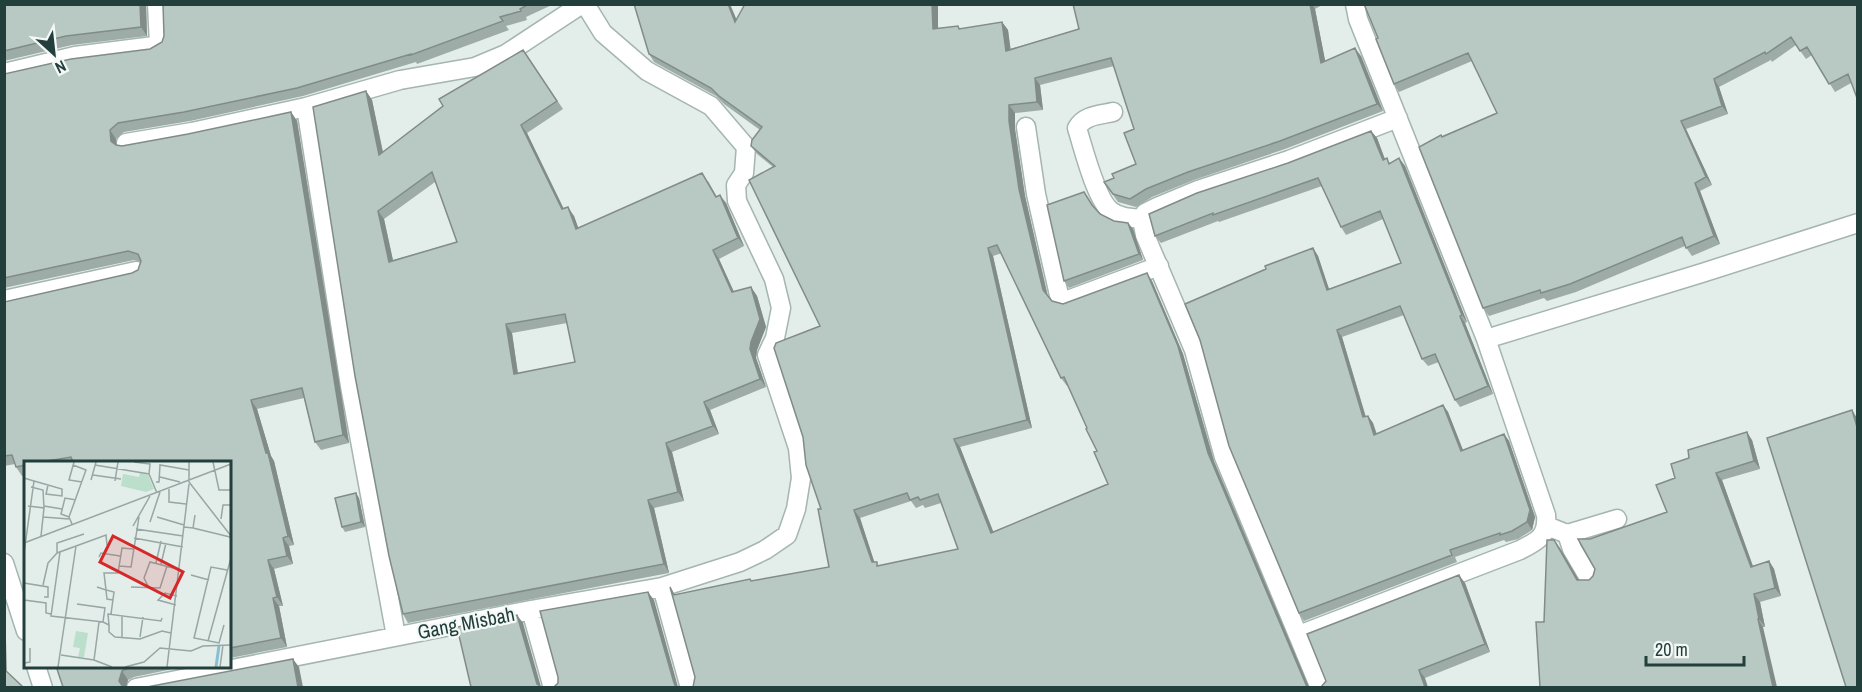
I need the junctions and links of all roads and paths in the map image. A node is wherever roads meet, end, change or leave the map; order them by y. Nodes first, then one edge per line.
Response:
1 (157, 4) edge
2 (583, 4) edge
3 (1355, 4) edge
4 (4, 73) edge
5 (306, 107) junction
6 (1113, 112) dead end
7 (1398, 118) junction
8 (1026, 127) dead end
9 (126, 143) edge
10 (1142, 219) junction
11 (1857, 223) edge
12 (1159, 266) junction
13 (136, 271) edge
14 (4, 300) edge
15 (1486, 339) junction
16 (1617, 519) dead end
17 (1547, 526) junction
18 (1567, 534) junction
19 (4, 563) edge
20 (1589, 578) edge
21 (662, 587) junction
22 (531, 610) junction
23 (24, 625) edge
24 (1299, 635) junction
25 (396, 636) junction
26 (37, 668) edge
27 (43, 687) edge
28 (136, 687) edge
29 (553, 687) edge
30 (690, 687) edge
31 (1320, 687) edge

1 - 4 street
2 - 5 street
2 - 21 street, Gang Misbah
3 - 7 street
5 - 9 street
5 - 25 street
6 - 10 street
7 - 10 street
7 - 15 street
8 - 12 street
10 - 12 street
11 - 15 street
12 - 24 street
13 - 14 street
15 - 17 street
16 - 18 street
17 - 18 street
17 - 24 street
18 - 20 street
19 - 23 street
21 - 22 street, Gang Misbah
21 - 30 street
22 - 25 street, Gang Misbah
22 - 29 street
24 - 31 street
25 - 28 street, Gang Misbah
26 - 27 street

